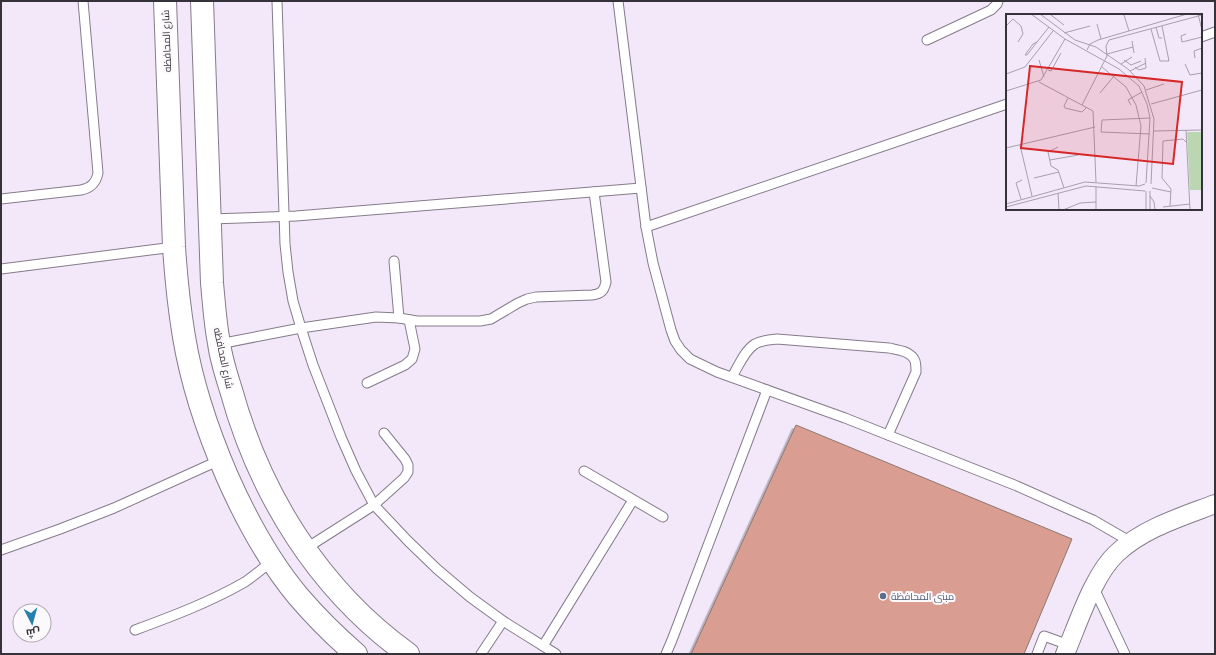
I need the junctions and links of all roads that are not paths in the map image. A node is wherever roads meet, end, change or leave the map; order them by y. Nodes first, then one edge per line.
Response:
1 (83, 1) edge
2 (165, 1) edge
3 (202, 1) edge
4 (277, 1) edge
5 (618, 1) edge
6 (998, 1) edge
7 (1215, 32) edge
8 (1202, 37) edge
9 (927, 40) dead end
10 (1006, 104) edge
11 (641, 188) junction
12 (594, 192) junction
13 (1, 199) edge
14 (285, 216) junction
15 (210, 219) junction
16 (646, 227) junction
17 (174, 247) junction
18 (394, 261) dead end
19 (1, 269) edge
20 (399, 318) junction
21 (409, 320) junction
22 (301, 328) junction
23 (219, 344) junction
24 (732, 378) junction
25 (367, 383) dead end
26 (767, 390) junction
27 (384, 433) dead end
28 (888, 435) junction
29 (220, 460) junction
30 (584, 471) dead end
31 (633, 500) junction
32 (1215, 504) edge
33 (374, 505) junction
34 (663, 517) dead end
35 (1131, 542) junction
36 (304, 549) junction
37 (1, 550) edge
38 (272, 561) junction
39 (1093, 586) junction
40 (503, 621) junction
41 (135, 630) dead end
42 (543, 646) junction
43 (1067, 650) edge
44 (356, 654) edge
45 (408, 654) edge
46 (481, 654) edge
47 (556, 654) edge
48 (666, 654) edge
49 (1037, 654) edge
50 (1125, 654) edge

1 - 13 lane
2 - 17 main road, شارع المحافظه
3 - 15 main road, شارع المحافظه
4 - 14 lane
5 - 11 lane
6 - 9 lane
7 - 8 lane
10 - 16 lane
11 - 12 lane
11 - 16 lane
12 - 14 lane
12 - 21 lane
14 - 15 lane
14 - 22 lane
15 - 23 main road, شارع المحافظه
16 - 24 lane
17 - 19 lane
17 - 29 main road, شارع المحافظه
18 - 20 lane
20 - 21 lane
20 - 22 lane
21 - 25 lane
22 - 23 lane
22 - 33 lane
23 - 36 main road, شارع المحافظه
24 - 26 lane
24 - 28 lane
26 - 28 lane
26 - 48 lane
27 - 33 lane
28 - 35 lane
29 - 37 lane
29 - 38 main road, شارع المحافظه
30 - 31 lane
31 - 34 lane
31 - 42 lane
32 - 35 street
33 - 36 lane
33 - 40 lane
35 - 39 street
36 - 45 main road, شارع المحافظه
38 - 41 lane
38 - 44 main road, شارع المحافظه
39 - 43 street
39 - 50 lane
40 - 42 lane
40 - 46 lane
42 - 47 lane
43 - 49 lane

